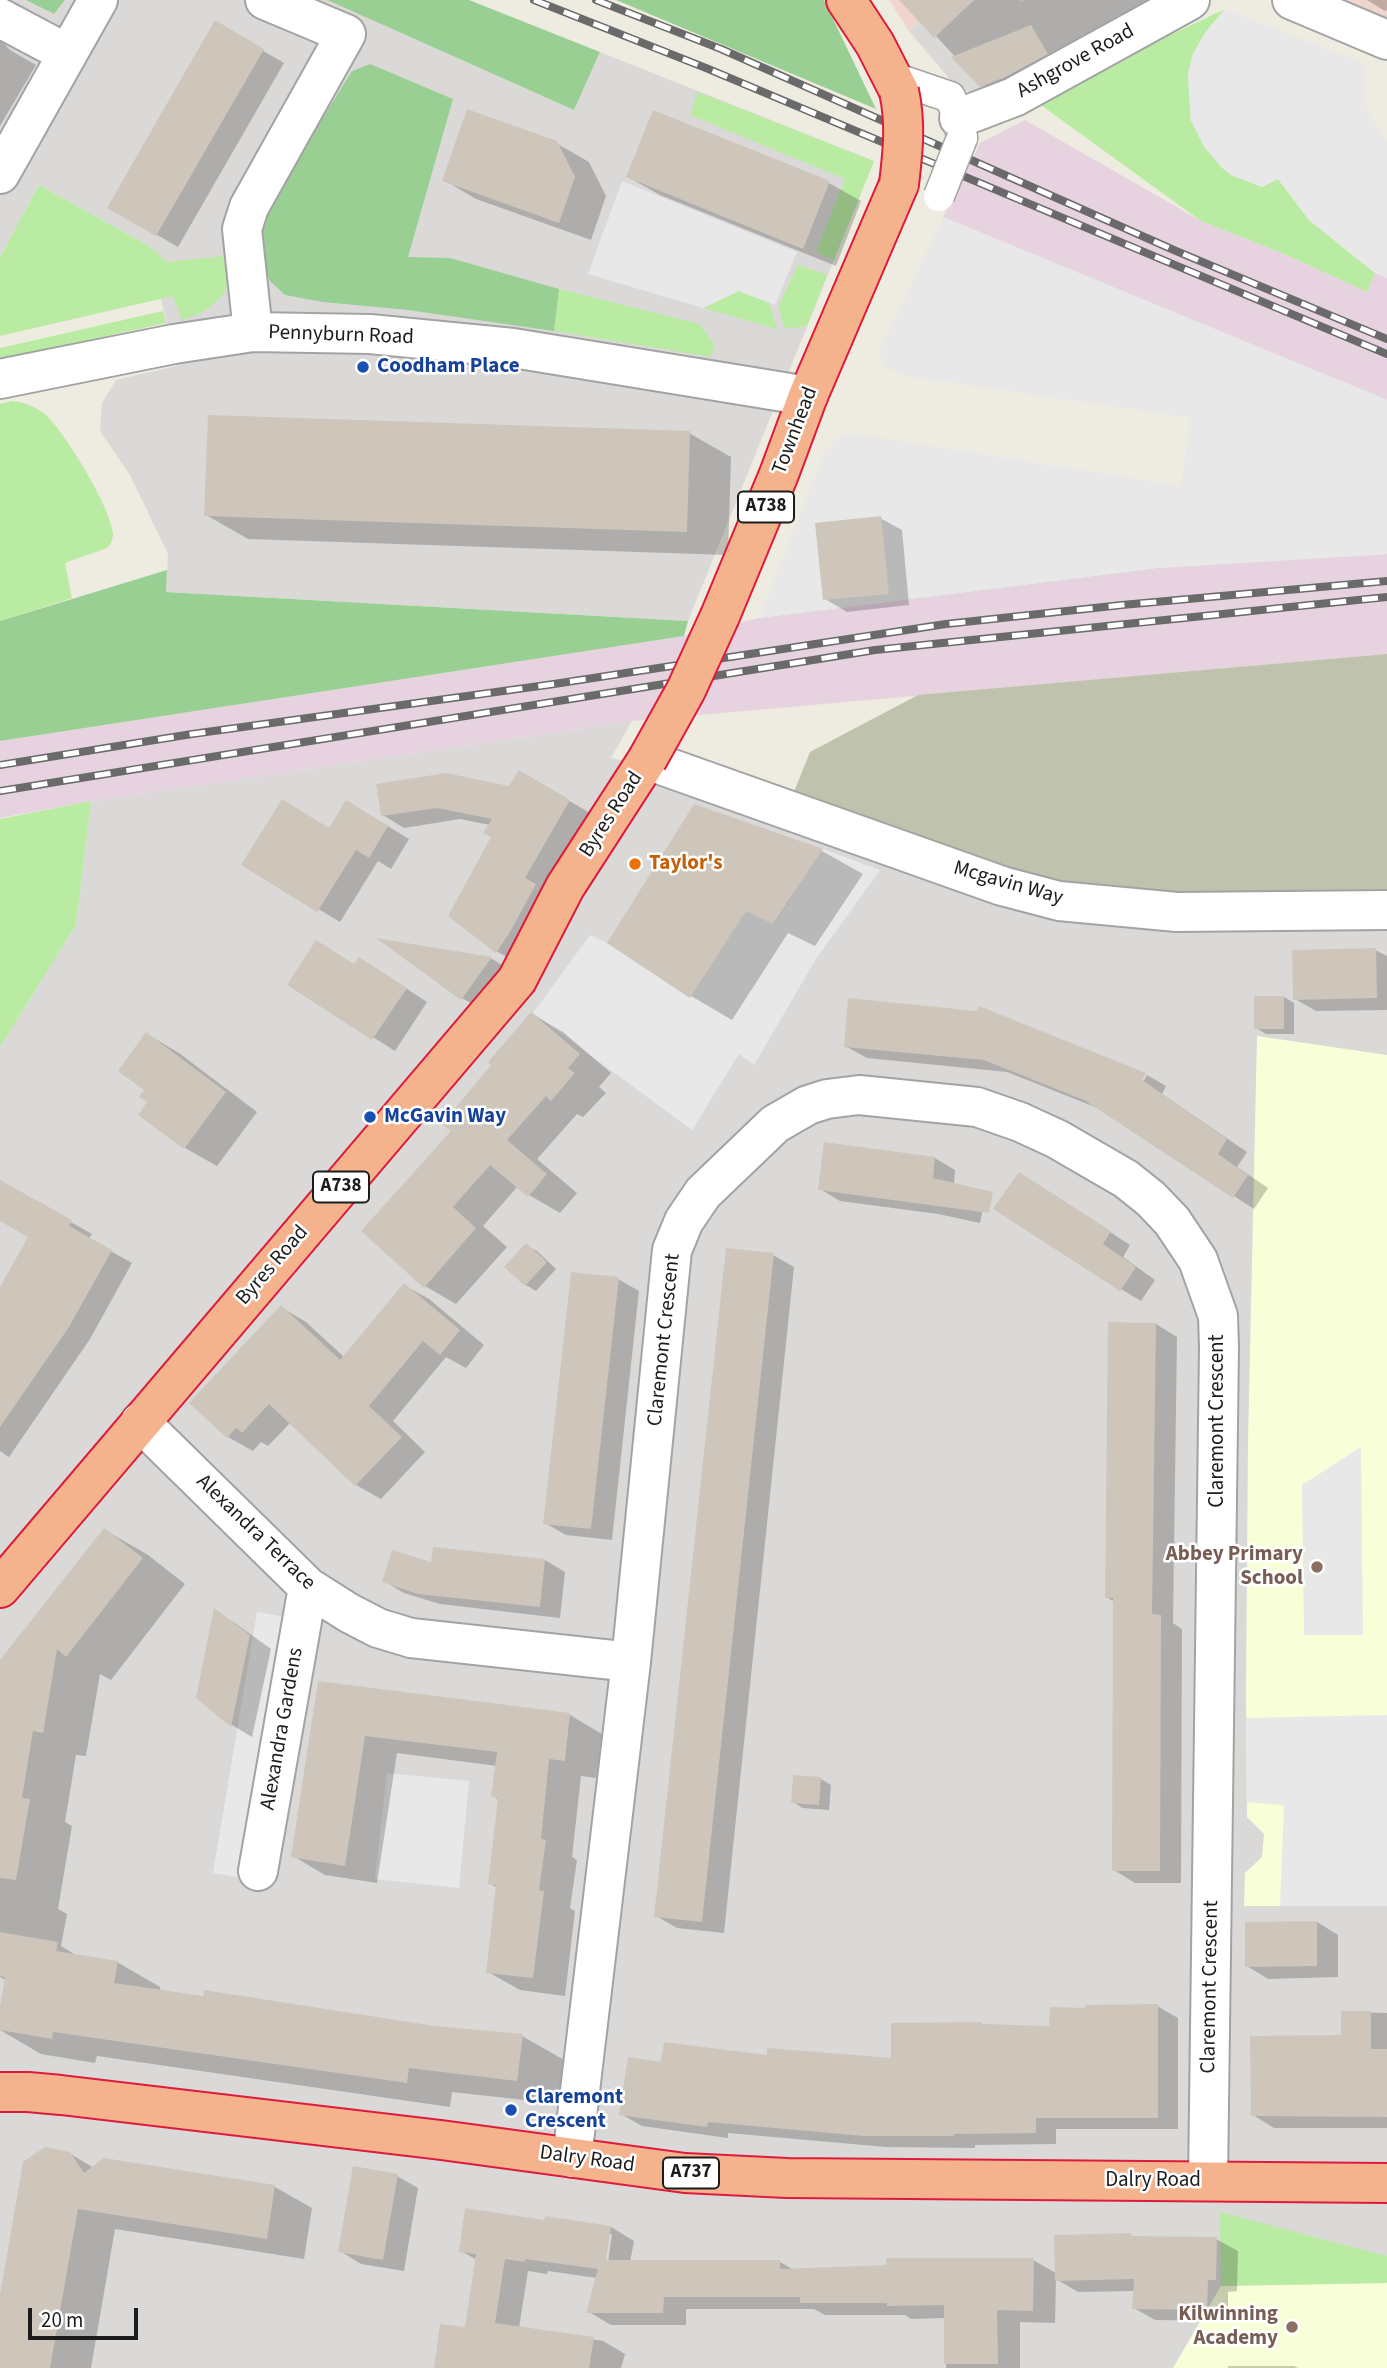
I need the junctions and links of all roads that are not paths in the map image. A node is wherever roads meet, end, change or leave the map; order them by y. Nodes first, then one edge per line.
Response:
1 (98, 0) edge
2 (265, 0) edge
3 (846, 0) edge
4 (1190, 0) edge
5 (1292, 0) edge
6 (0, 18) edge
7 (1387, 40) edge
8 (66, 53) junction
9 (897, 85) junction
10 (960, 128) junction
11 (0, 174) edge
12 (939, 196) dead end
13 (253, 332) junction
14 (0, 379) edge
15 (808, 396) junction
16 (647, 760) junction
17 (1387, 910) edge
18 (140, 1422) junction
19 (308, 1587) junction
20 (0, 1588) edge
21 (631, 1662) junction
22 (258, 1871) dead end
23 (0, 2092) edge
24 (572, 2158) junction
25 (1208, 2181) junction
26 (1387, 2183) edge

1 - 8 street
2 - 13 street
3 - 9 highway, A738
4 - 10 street, Ashgrove Road
5 - 7 street
6 - 8 street
8 - 11 street
9 - 10 street
9 - 15 highway, Townhead / A738, bridge
10 - 12 street, bridge
13 - 14 street, Pennyburn Road
13 - 15 street, Pennyburn Road
15 - 16 highway, Townhead / A738, bridge
16 - 17 street, Mcgavin Way
16 - 18 highway, Byres Road / A738
18 - 19 street, Alexandra Terrace
18 - 20 highway, Byres Road / A738
19 - 21 street, Alexandra Terrace
19 - 22 street, Alexandra Gardens
21 - 24 street, Claremont Crescent
21 - 25 street, Claremont Crescent
23 - 24 highway, Dalry Road / A737
24 - 25 highway, Dalry Road / A737
25 - 26 highway, Dalry Road / A737

